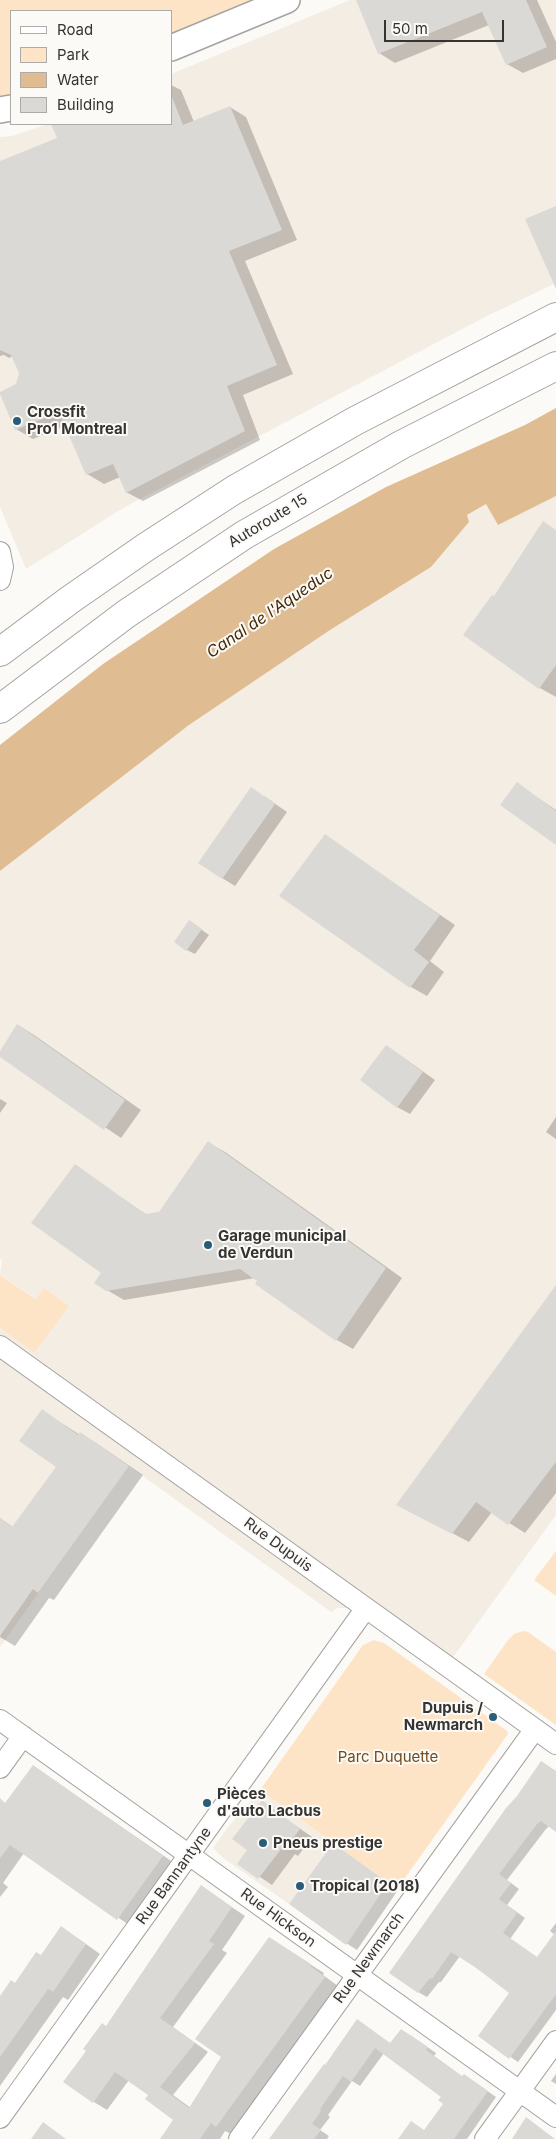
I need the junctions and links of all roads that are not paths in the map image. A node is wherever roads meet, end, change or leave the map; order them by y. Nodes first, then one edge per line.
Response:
1 (288, 0) edge
2 (172, 48) edge
3 (556, 317) edge
4 (556, 366) edge
5 (0, 552) edge
6 (0, 580) edge
7 (71, 598) junction
8 (0, 634) edge
9 (0, 652) edge
10 (1, 708) edge
11 (0, 1346) edge
12 (366, 1608) junction
13 (0, 1720) edge
14 (535, 1729) junction
15 (23, 1736) junction
16 (556, 1744) edge
17 (0, 1768) edge
18 (189, 1855) junction
19 (357, 1974) junction
20 (556, 2041) edge
21 (520, 2091) junction
22 (556, 2117) edge
23 (0, 2118) edge
24 (239, 2139) edge
25 (486, 2139) edge

1 - 2 main road
3 - 7 highway
4 - 10 highway, Autoroute 15
5 - 6 street
7 - 8 highway
7 - 9 highway
11 - 12 street, Rue Dupuis
12 - 14 street, Rue Dupuis
12 - 18 street, Rue Bannantyne
13 - 15 street, Rue Hickson
14 - 16 street, Rue Dupuis
14 - 19 street, Rue Newmarch
15 - 17 street
15 - 18 street, Rue Hickson
18 - 19 street, Rue Hickson
18 - 23 street, Rue Bannantyne
19 - 21 street, Rue Hickson
19 - 24 street, Rue Newmarch
20 - 21 street
21 - 22 street, Rue Hickson
21 - 25 street

